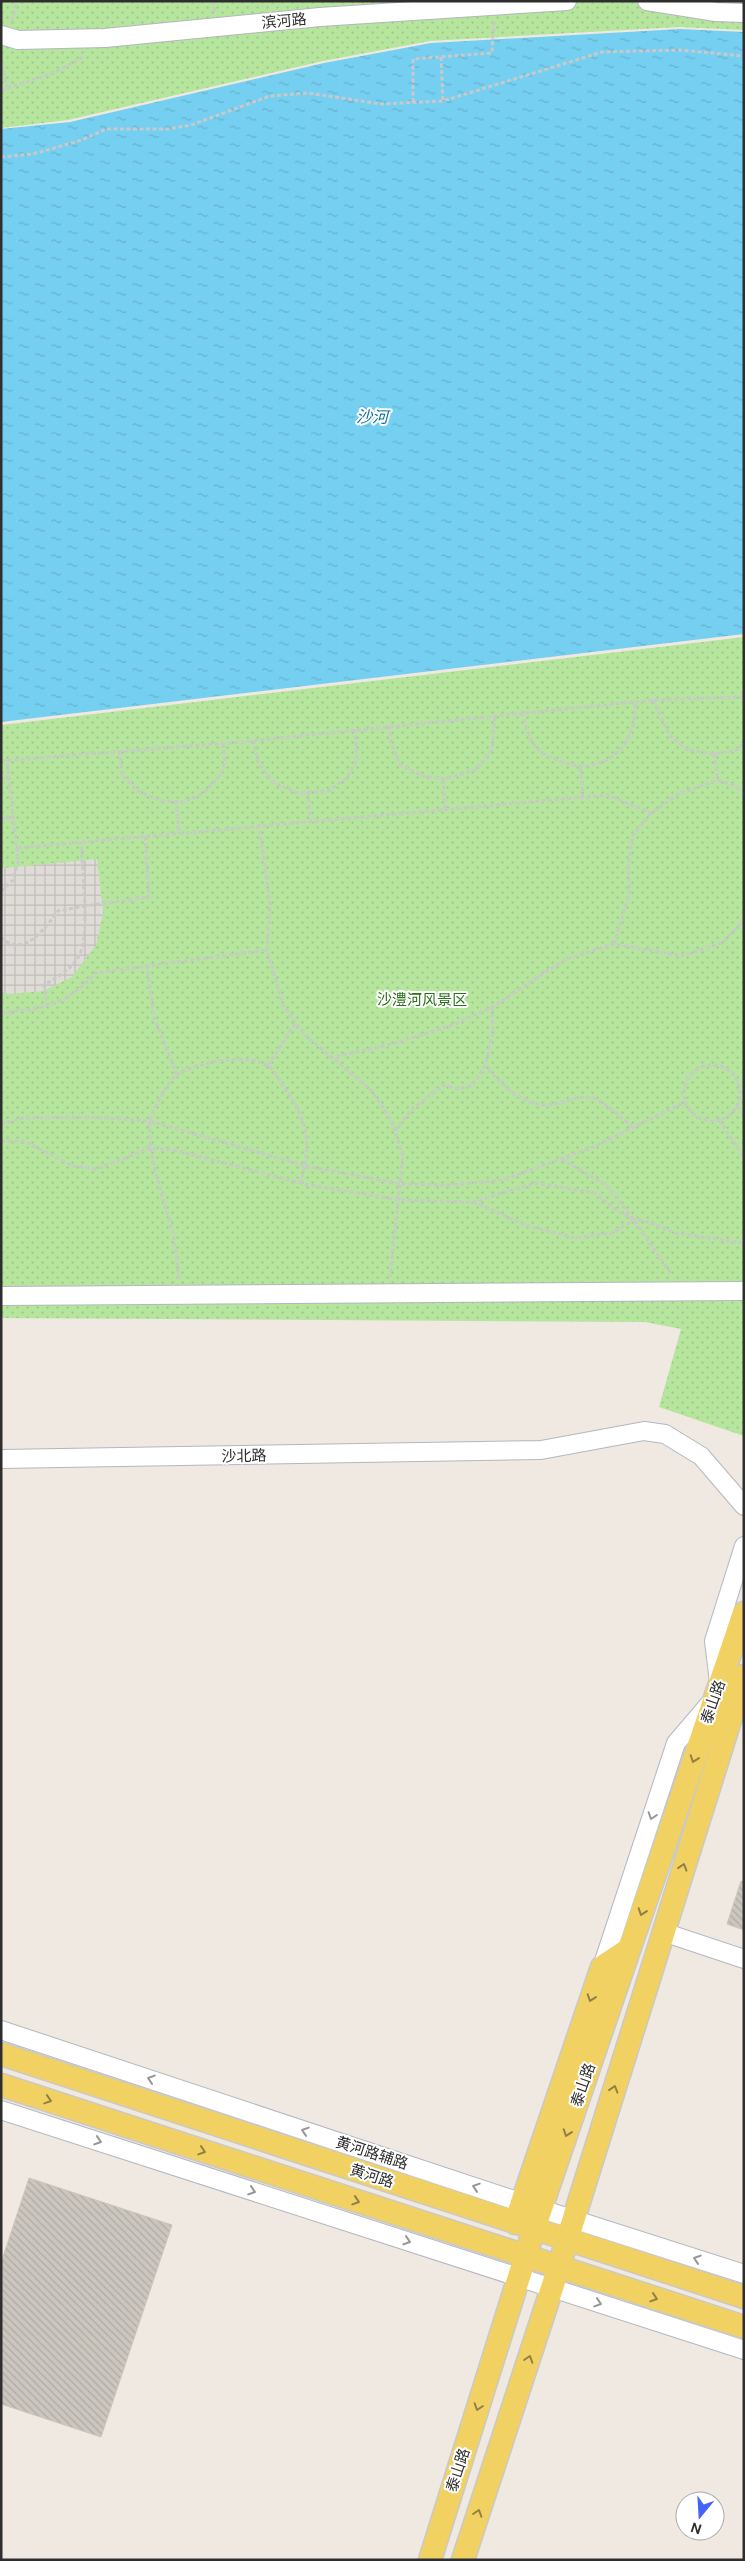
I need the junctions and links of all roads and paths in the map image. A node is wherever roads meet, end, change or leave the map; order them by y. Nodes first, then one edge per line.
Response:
1 (567, 1) edge
2 (647, 1) edge
3 (494, 6) junction
4 (744, 13) edge
5 (1, 35) edge
6 (89, 54) dead end
7 (744, 56) edge
8 (442, 57) junction
9 (1, 59) edge
10 (7, 88) junction
11 (1, 90) edge
12 (413, 102) junction
13 (443, 102) junction
14 (1, 157) edge
15 (744, 696) edge
16 (653, 700) junction
17 (636, 702) junction
18 (522, 713) junction
19 (495, 715) junction
20 (388, 726) junction
21 (356, 730) junction
22 (254, 740) junction
23 (222, 743) junction
24 (744, 743) edge
25 (120, 751) junction
26 (714, 754) junction
27 (7, 760) junction
28 (1, 761) edge
29 (580, 768) junction
30 (1, 778) edge
31 (8, 778) junction
32 (443, 779) junction
33 (718, 780) junction
34 (308, 792) junction
35 (744, 793) edge
36 (583, 797) junction
37 (176, 801) junction
38 (445, 808) junction
39 (651, 813) junction
40 (13, 817) junction
41 (1, 819) edge
42 (310, 820) junction
43 (259, 824) junction
44 (180, 832) junction
45 (145, 835) junction
46 (81, 842) junction
47 (17, 848) junction
48 (1, 891) edge
49 (85, 906) junction
50 (744, 920) edge
51 (1, 937) edge
52 (614, 944) junction
53 (267, 950) junction
54 (147, 965) junction
55 (48, 1007) junction
56 (492, 1007) junction
57 (1, 1013) edge
58 (295, 1024) junction
59 (330, 1058) junction
60 (268, 1065) junction
61 (485, 1066) junction
62 (176, 1075) junction
63 (742, 1087) edge
64 (685, 1102) junction
65 (737, 1106) junction
66 (744, 1115) edge
67 (719, 1120) junction
68 (150, 1121) junction
69 (1, 1124) edge
70 (634, 1128) junction
71 (395, 1131) junction
72 (1, 1141) edge
73 (150, 1148) junction
74 (744, 1157) edge
75 (562, 1159) junction
76 (306, 1166) junction
77 (300, 1183) junction
78 (401, 1184) junction
79 (399, 1200) junction
80 (473, 1202) junction
81 (634, 1220) junction
82 (744, 1243) edge
83 (682, 1291) junction
84 (744, 1291) edge
85 (388, 1294) junction
86 (181, 1295) junction
87 (1, 1296) edge
88 (1, 1459) edge
89 (744, 1506) edge
90 (744, 1546) edge
91 (744, 1613) edge
92 (734, 1689) edge
93 (663, 1932) junction
94 (629, 1948) junction
95 (744, 1959) edge
96 (602, 1967) junction
97 (1, 2030) edge
98 (1, 2054) edge
99 (1, 2085) edge
100 (1, 2110) edge
101 (528, 2216) junction
102 (570, 2229) junction
103 (522, 2267) junction
104 (744, 2274) edge
105 (555, 2278) junction
106 (744, 2297) edge
107 (744, 2327) edge
108 (744, 2350) edge
109 (430, 2560) edge
110 (463, 2560) edge

1 - 3 street, 滨河路
2 - 4 street
3 - 5 street, 滨河路
3 - 8 path
6 - 10 path
7 - 13 path
8 - 12 path
8 - 13 path
9 - 10 path
10 - 11 path
12 - 13 path
12 - 14 path
15 - 16 path
16 - 17 path
16 - 26 path
17 - 18 path
17 - 29 path
18 - 19 path
18 - 29 path
19 - 20 path
19 - 32 path
20 - 21 path
20 - 32 path
21 - 22 path
21 - 34 path
22 - 23 path
22 - 34 path
23 - 25 path
23 - 37 path
24 - 26 path
25 - 27 path
25 - 37 path
26 - 33 path
27 - 28 path
27 - 31 path
29 - 36 path
30 - 31 path
31 - 40 path
32 - 38 path
33 - 35 path
33 - 39 path
34 - 42 path
36 - 38 path
36 - 39 path
37 - 44 path
38 - 42 path
39 - 52 path
40 - 41 path
40 - 47 path
42 - 43 path
43 - 44 path
43 - 53 path
44 - 45 path
45 - 46 path
45 - 49 path
46 - 47 path
46 - 49 path
47 - 48 path
49 - 51 path
49 - 55 path
50 - 52 path
52 - 56 path
53 - 54 path
53 - 58 path
54 - 55 path
54 - 62 path
55 - 57 path
56 - 59 path
56 - 61 path
58 - 59 path
58 - 60 path
59 - 71 path
60 - 62 path
60 - 76 path
61 - 70 path
61 - 71 path
62 - 68 path
63 - 64 path
63 - 65 path
64 - 67 path
64 - 70 path
65 - 66 path
65 - 67 path
67 - 74 path
68 - 69 path
68 - 73 path
68 - 76 path
70 - 75 path
71 - 78 path
72 - 73 path
73 - 77 path
73 - 86 path
75 - 78 path
75 - 81 path
76 - 77 path
76 - 78 path
77 - 79 path
78 - 79 path
79 - 80 path
79 - 85 path
80 - 81 path
80 - 81 path
81 - 82 path
81 - 83 path
83 - 84 street
83 - 85 street
85 - 86 street
86 - 87 street
88 - 89 street, 沙北路
90 - 92 street
91 - 92 main road, 泰山路
93 -> 92 main road, 泰山路
92 -> 94 main road, 泰山路
92 -> 96 street
93 - 95 street
102 -> 93 main road, 泰山路
94 - 96 main road
94 -> 101 main road, 泰山路
96 -> 101 main road
101 -> 97 street, 黄河路辅路
98 - 101 main road, 黄河路
99 -> 103 main road, 黄河路
100 -> 103 street
101 - 102 main road, 黄河路
101 - 103 main road, 泰山路
104 -> 102 street
102 - 105 main road, 泰山路
102 - 106 main road, 黄河路
103 - 105 main road, 黄河路
103 -> 109 main road, 泰山路
105 -> 107 main road, 黄河路
105 -> 108 street
110 -> 105 main road, 泰山路

